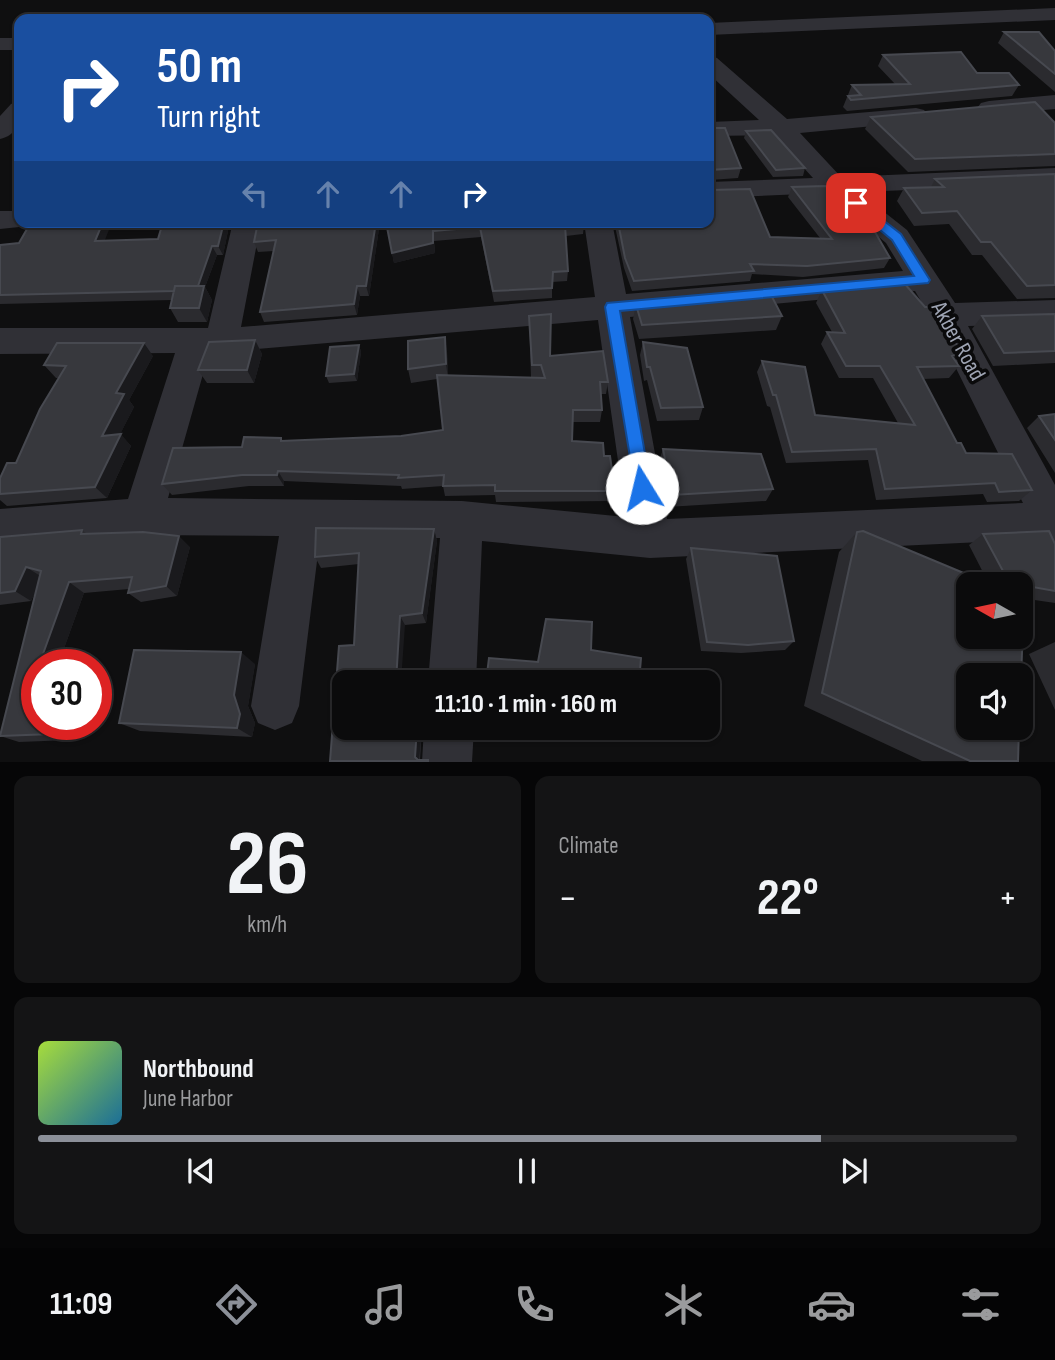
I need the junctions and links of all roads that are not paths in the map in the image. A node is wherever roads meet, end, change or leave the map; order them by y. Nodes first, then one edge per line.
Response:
1 (1055, 14) edge
2 (714, 29) edge
3 (714, 68) edge
4 (1055, 102) edge
5 (973, 110) edge
6 (945, 112) edge
7 (781, 127) junction
8 (714, 129) edge
9 (1055, 176) edge
10 (835, 186) junction
11 (714, 190) edge
12 (245, 228) edge
13 (599, 228) edge
14 (923, 280) junction
15 (612, 307) junction
16 (1055, 312) edge
17 (946, 315) junction
18 (209, 340) junction
19 (0, 341) edge
20 (143, 516) junction
21 (302, 518) junction
22 (462, 520) junction
23 (1054, 522) edge
24 (0, 528) edge
25 (650, 539) junction
26 (453, 670) edge
27 (275, 706) dead end
28 (448, 740) edge
29 (447, 761) edge

1 - 2 street
3 - 7 street, Akber Road
4 - 5 street
6 - 7 street
7 - 8 street
7 - 10 street, Akber Road
9 - 10 street
10 - 11 street
10 - 14 street, Akber Road
12 - 18 street
13 - 15 street
14 - 15 street
14 - 17 street, Akber Road
15 - 18 street
15 - 25 street
16 - 17 street
17 - 23 street, Akber Road
18 - 19 street
18 - 20 street
20 - 21 street
20 - 24 street
21 - 22 street
21 - 27 street
22 - 25 street
22 - 26 street
23 - 25 street
28 - 29 street

